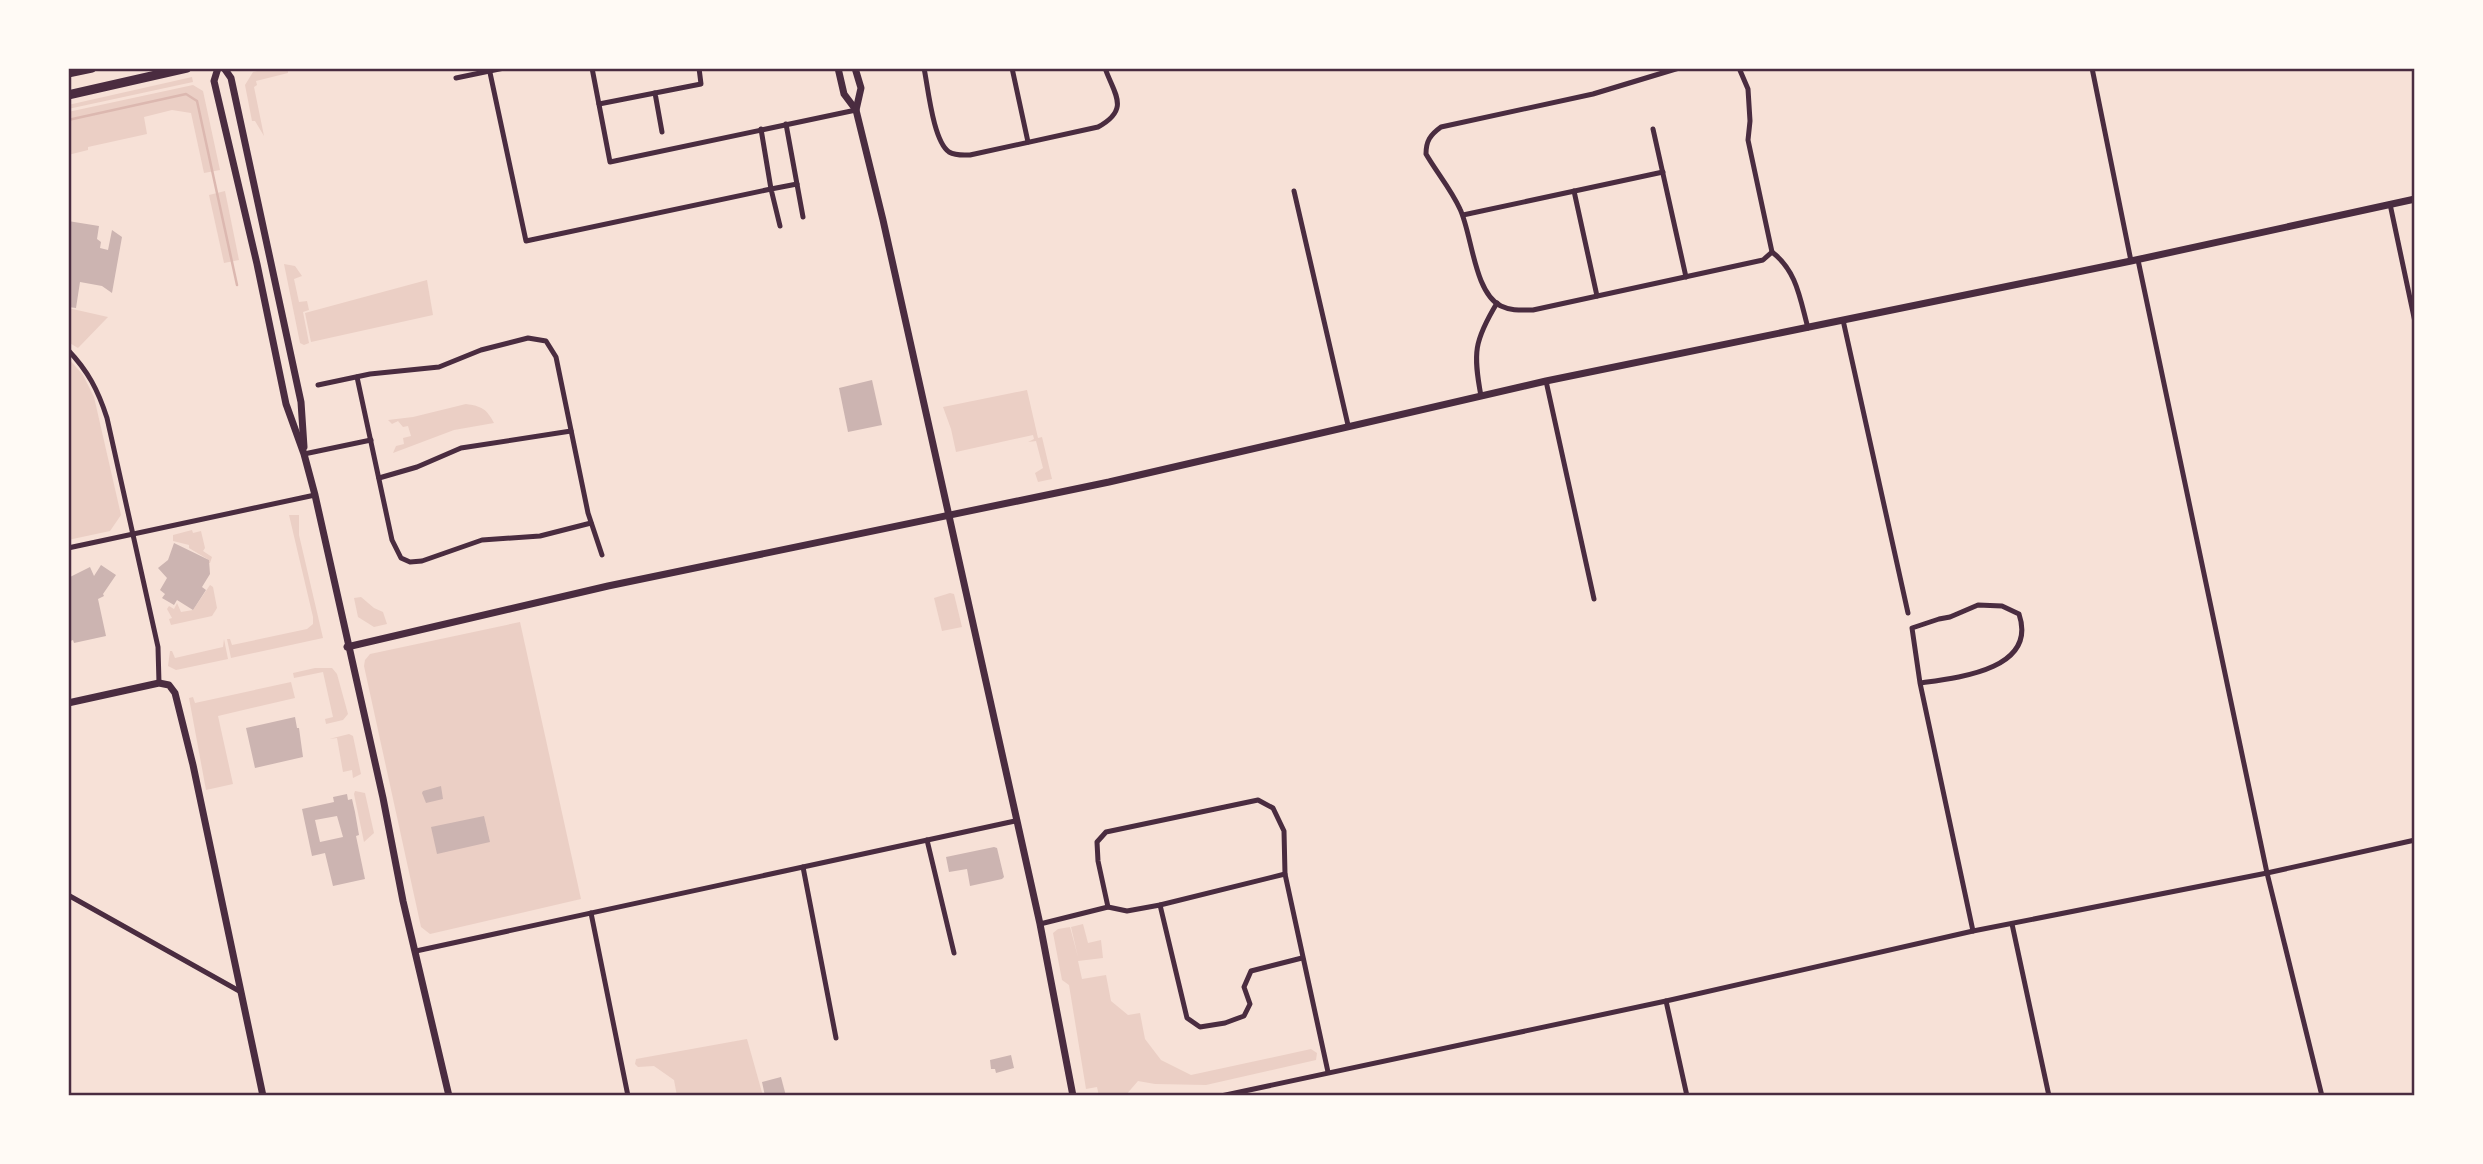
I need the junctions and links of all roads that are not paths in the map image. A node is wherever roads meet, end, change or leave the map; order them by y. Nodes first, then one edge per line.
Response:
1 (92, 68) edge
2 (187, 68) edge
3 (218, 68) edge
4 (224, 68) edge
5 (504, 68) edge
6 (592, 68) edge
7 (699, 68) edge
8 (838, 68) edge
9 (855, 68) edge
10 (924, 68) edge
11 (1012, 68) edge
12 (1105, 68) edge
13 (1679, 68) edge
14 (1739, 68) edge
15 (2092, 68) edge
16 (490, 70) edge
17 (68, 73) edge
18 (456, 78) dead end
19 (655, 93) junction
20 (68, 95) edge
21 (599, 104) junction
22 (856, 110) junction
23 (786, 124) junction
24 (761, 129) junction
25 (1653, 129) dead end
26 (662, 132) dead end
27 (1028, 142) junction
28 (1663, 172) junction
29 (797, 184) junction
30 (771, 189) junction
31 (1294, 191) dead end
32 (1574, 191) junction
33 (2415, 199) edge
34 (2390, 204) junction
35 (1463, 215) junction
36 (803, 216) dead end
37 (780, 226) dead end
38 (1772, 252) junction
39 (2135, 261) junction
40 (1686, 277) junction
41 (1597, 296) junction
42 (1497, 303) junction
43 (1843, 320) junction
44 (2415, 322) edge
45 (1808, 328) junction
46 (68, 350) edge
47 (357, 377) junction
48 (1546, 381) junction
49 (318, 385) dead end
50 (1481, 396) junction
51 (1348, 425) junction
52 (571, 431) junction
53 (371, 440) junction
54 (304, 454) junction
55 (379, 478) junction
56 (314, 495) junction
57 (948, 516) junction
58 (591, 523) junction
59 (132, 533) junction
60 (68, 548) edge
61 (602, 555) dead end
62 (1594, 599) dead end
63 (1908, 613) dead end
64 (347, 648) junction
65 (159, 683) junction
66 (1920, 683) junction
67 (68, 703) edge
68 (1015, 821) junction
69 (927, 840) junction
70 (2415, 840) edge
71 (803, 867) junction
72 (2267, 873) junction
73 (1285, 874) junction
74 (68, 894) edge
75 (1160, 905) junction
76 (1108, 907) junction
77 (591, 913) junction
78 (1040, 924) junction
79 (2012, 924) junction
80 (1973, 931) junction
81 (416, 951) junction
82 (954, 953) dead end
83 (1302, 958) junction
84 (241, 992) junction
85 (1666, 1000) junction
86 (836, 1038) dead end
87 (1328, 1072) junction
88 (263, 1096) edge
89 (449, 1096) edge
90 (628, 1096) edge
91 (1073, 1096) edge
92 (1221, 1096) edge
93 (1687, 1096) edge
94 (2049, 1096) edge
95 (2322, 1096) edge

1 - 17 main road
2 - 20 main road
3 - 54 street
4 - 54 street
5 - 16 street
6 - 21 street
7 - 19 street
8 - 22 street
9 - 22 street
10 - 27 street
11 - 27 street
12 - 27 street
13 - 35 street
14 - 38 street
15 - 39 street
16 - 18 street
16 - 30 street
19 - 21 street
19 - 26 street
21 - 24 street
22 - 23 street
22 - 57 street
23 - 24 street
23 - 29 street
24 - 30 street
25 - 28 street
28 - 32 street
28 - 40 street
29 - 30 street
29 - 36 street
30 - 37 street
31 - 51 street
32 - 35 street
32 - 41 street
33 - 34 street
34 - 39 street
34 - 44 street
35 - 42 street
38 - 40 street
38 - 45 street
39 - 43 street
39 - 72 street
40 - 41 street
41 - 42 street
42 - 50 street
43 - 45 street
43 - 63 street
45 - 48 street
46 - 59 street
47 - 49 street
47 - 52 street
47 - 53 street
48 - 50 street
48 - 62 street
50 - 51 street
51 - 57 street
52 - 55 street
52 - 58 street
53 - 54 street
53 - 55 street
54 - 56 street
55 - 58 street
56 - 59 street
56 - 64 street
57 - 64 street
57 - 68 street
58 - 61 street
59 - 60 street
59 - 65 street
64 - 81 street
65 - 67 street
65 - 84 street
66 - 66 street
66 - 80 street
68 - 69 street
68 - 78 street
69 - 71 street
69 - 82 street
70 - 72 street
71 - 77 street
71 - 86 street
72 - 79 street
72 - 95 street
73 - 75 street
73 - 76 street
73 - 83 street
74 - 84 street
75 - 76 street
75 - 83 street
76 - 78 street
77 - 81 street
77 - 90 street
78 - 91 street
79 - 80 street
79 - 94 street
80 - 85 street
81 - 89 street
83 - 87 street
84 - 88 street
85 - 87 street
85 - 93 street
87 - 92 street

